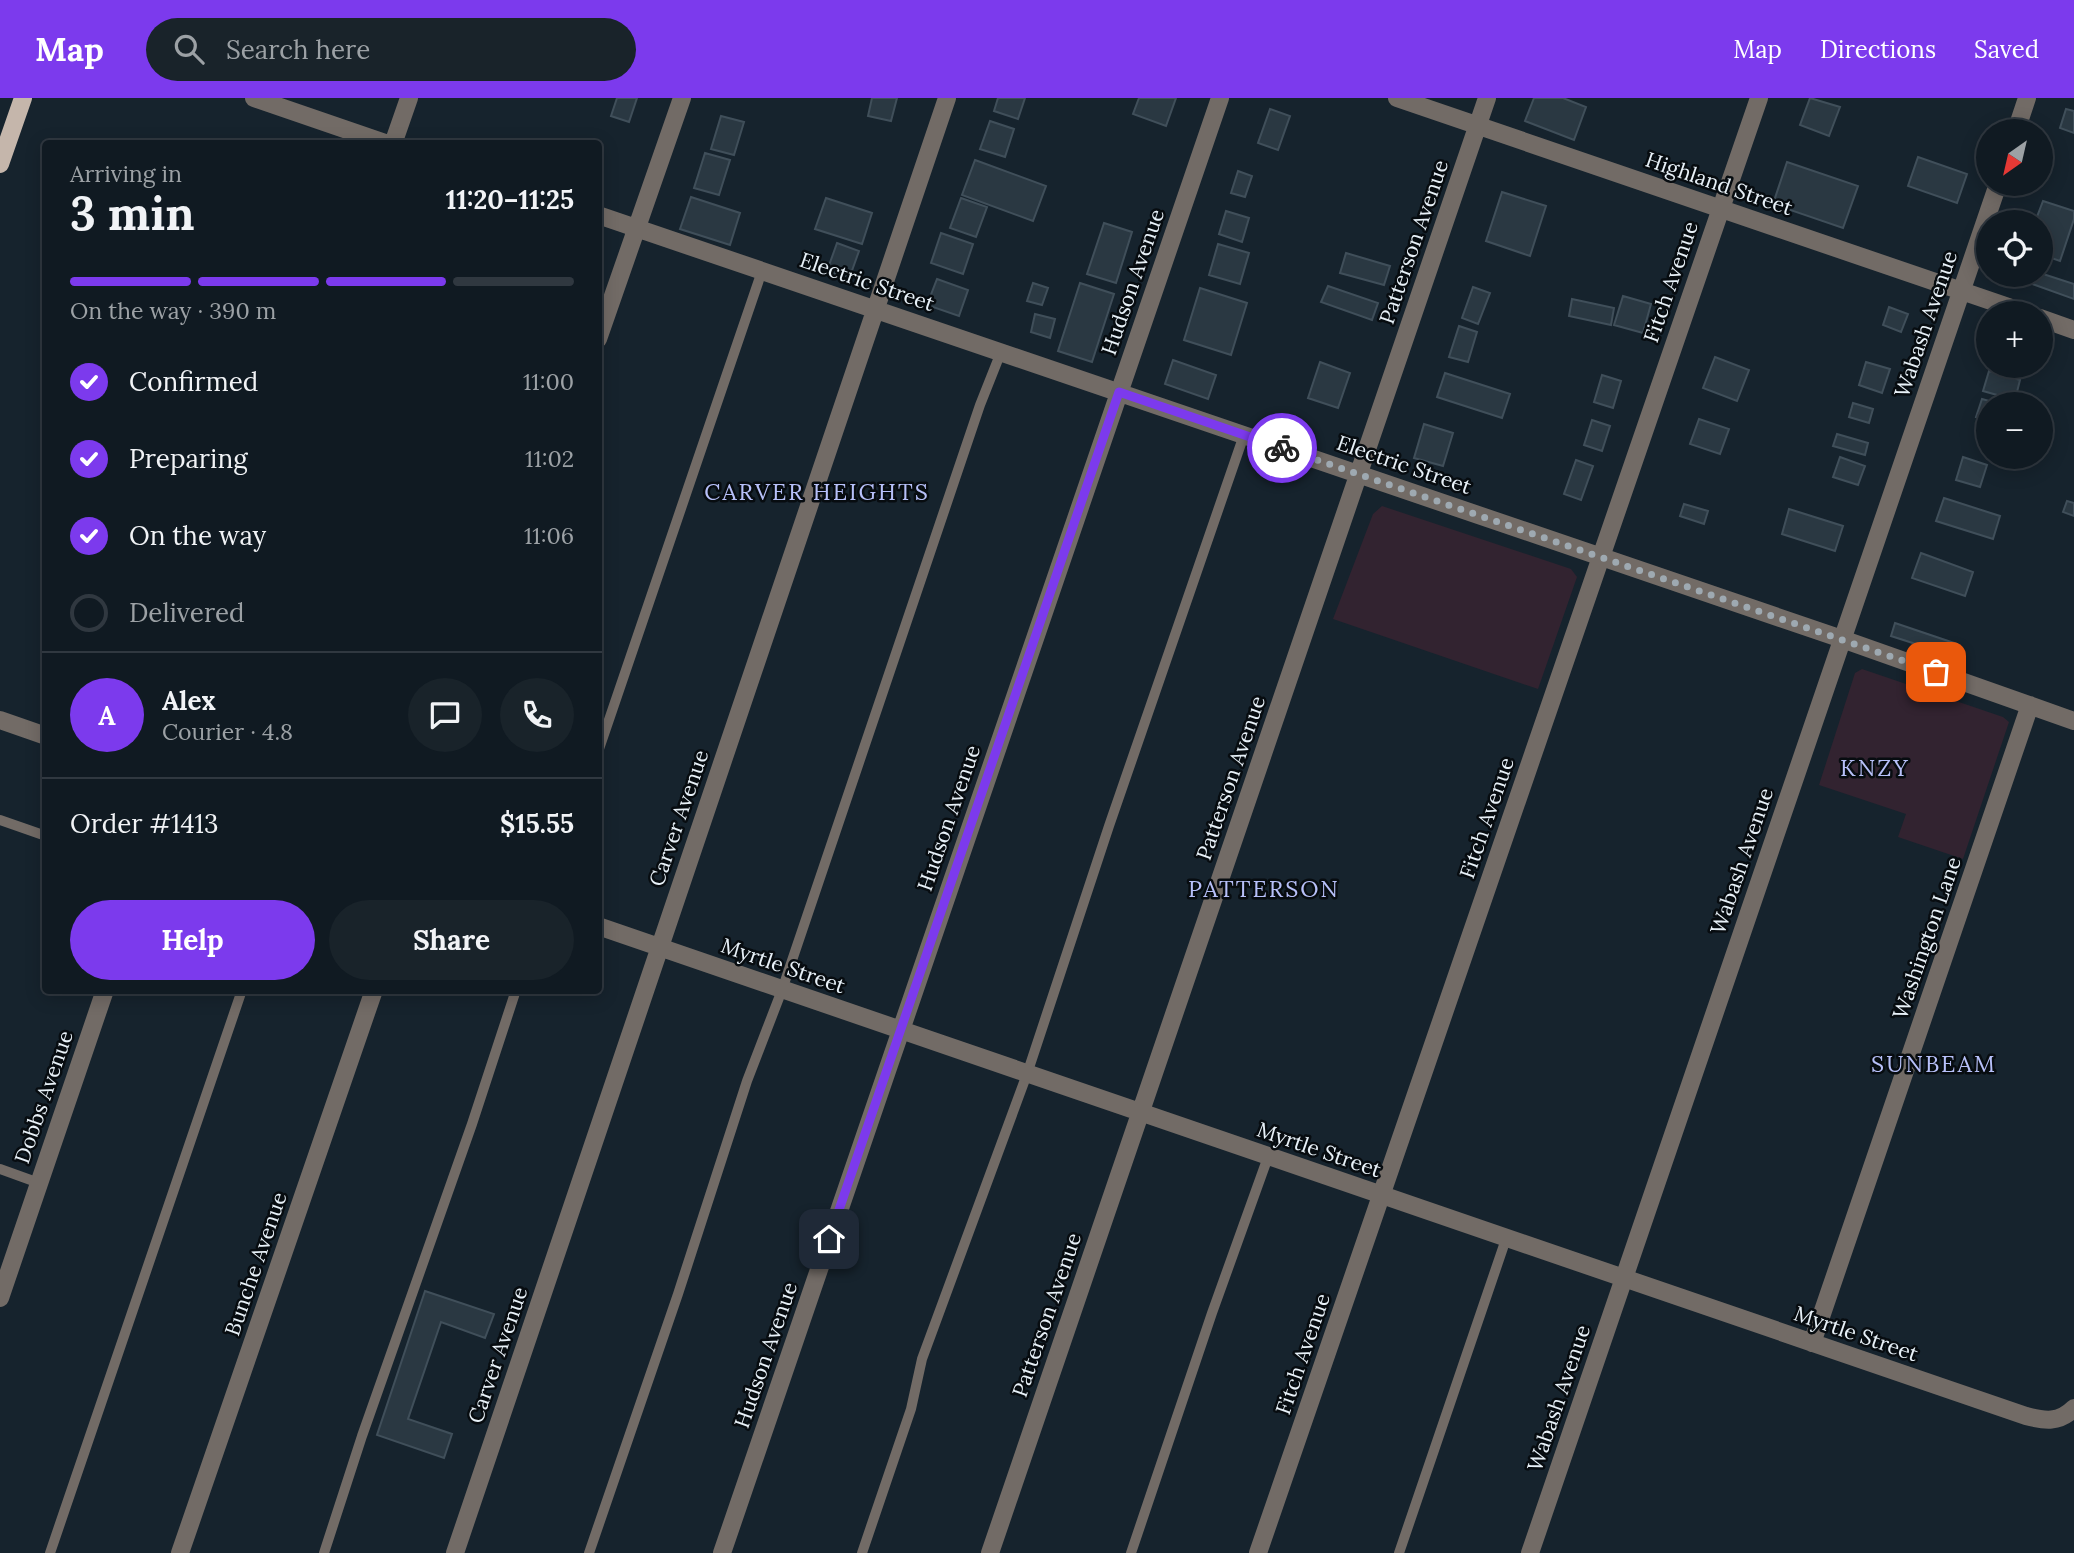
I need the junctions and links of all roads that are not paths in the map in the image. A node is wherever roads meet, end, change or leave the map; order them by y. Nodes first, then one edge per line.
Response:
1 (23, 98) edge
2 (254, 98) edge
3 (409, 98) edge
4 (682, 98) edge
5 (947, 98) edge
6 (1220, 98) edge
7 (1397, 98) edge
8 (1488, 98) edge
9 (1759, 98) edge
10 (2027, 98) edge
11 (2020, 119) edge
12 (1478, 126) junction
13 (5, 132) edge
14 (376, 140) edge
15 (394, 140) edge
16 (0, 164) edge
17 (1994, 196) edge
18 (1721, 209) junction
19 (602, 216) edge
20 (637, 228) junction
21 (762, 271) junction
22 (1961, 291) junction
23 (1991, 301) edge
24 (876, 309) junction
25 (2053, 323) edge
26 (602, 328) edge
27 (2074, 330) edge
28 (1001, 352) junction
29 (1119, 392) junction
30 (1244, 435) junction
31 (1359, 474) junction
32 (1601, 556) junction
33 (1842, 639) junction
34 (2029, 705) junction
35 (0, 720) edge
36 (2074, 721) edge
37 (42, 735) edge
38 (602, 740) edge
39 (0, 820) edge
40 (42, 835) edge
41 (602, 927) edge
42 (660, 947) junction
43 (782, 989) junction
44 (104, 994) edge
45 (241, 994) edge
46 (373, 994) edge
47 (515, 994) edge
48 (901, 1030) junction
49 (1027, 1074) junction
50 (1140, 1113) junction
51 (1269, 1157) junction
52 (0, 1169) edge
53 (39, 1183) junction
54 (1381, 1196) junction
55 (1506, 1239) junction
56 (1623, 1279) junction
57 (0, 1298) edge
58 (1812, 1343) junction
59 (2074, 1408) edge
60 (50, 1553) edge
61 (180, 1553) edge
62 (324, 1553) edge
63 (455, 1553) edge
64 (589, 1553) edge
65 (722, 1553) edge
66 (862, 1553) edge
67 (990, 1553) edge
68 (1132, 1553) edge
69 (1258, 1553) edge
70 (1399, 1553) edge
71 (1530, 1553) edge

1 - 13 main road
2 - 14 street
3 - 15 street
4 - 20 street
5 - 24 street, Carver Avenue
6 - 29 street, Hudson Avenue
7 - 12 street, Highland Street
8 - 12 street, Patterson Avenue
9 - 18 street, Fitch Avenue
10 - 11 street
12 - 18 street, Highland Street
12 - 31 street, Patterson Avenue
13 - 16 main road
17 - 22 street, Wabash Avenue
18 - 22 street, Highland Street
18 - 32 street, Fitch Avenue
19 - 20 street, Electric Street
20 - 21 street, Electric Street
20 - 26 street
21 - 24 street, Electric Street
21 - 38 lane
22 - 23 street, Highland Street
22 - 33 street, Wabash Avenue
24 - 28 street, Electric Street
24 - 42 street, Carver Avenue
25 - 27 street
28 - 29 street, Electric Street
28 - 43 lane
29 - 30 street, Electric Street
29 - 48 street, Hudson Avenue
30 - 31 street, Electric Street
30 - 49 lane
31 - 32 street, Electric Street
31 - 50 street, Patterson Avenue
32 - 33 street, Electric Street
32 - 54 street, Fitch Avenue
33 - 34 street, Electric Street
33 - 56 street, Wabash Avenue
34 - 36 street, Electric Street
34 - 58 street, Washington Lane
35 - 37 street
39 - 40 lane
41 - 42 street, Myrtle Street
42 - 43 street, Myrtle Street
42 - 63 street, Carver Avenue
43 - 48 street, Myrtle Street
43 - 64 lane
44 - 53 street, Dobbs Avenue
45 - 60 lane
46 - 61 street, Bunche Avenue
47 - 62 lane
48 - 49 street, Myrtle Street
48 - 65 street, Hudson Avenue
49 - 50 street, Myrtle Street
49 - 66 lane
50 - 51 street, Myrtle Street
50 - 67 street, Patterson Avenue
51 - 54 street, Myrtle Street
51 - 68 lane
52 - 53 lane
53 - 57 street, Dobbs Avenue
54 - 55 street, Myrtle Street
54 - 69 street, Fitch Avenue
55 - 56 street, Myrtle Street
55 - 70 lane
56 - 58 street, Myrtle Street
56 - 71 street, Wabash Avenue
58 - 59 street, Myrtle Street

